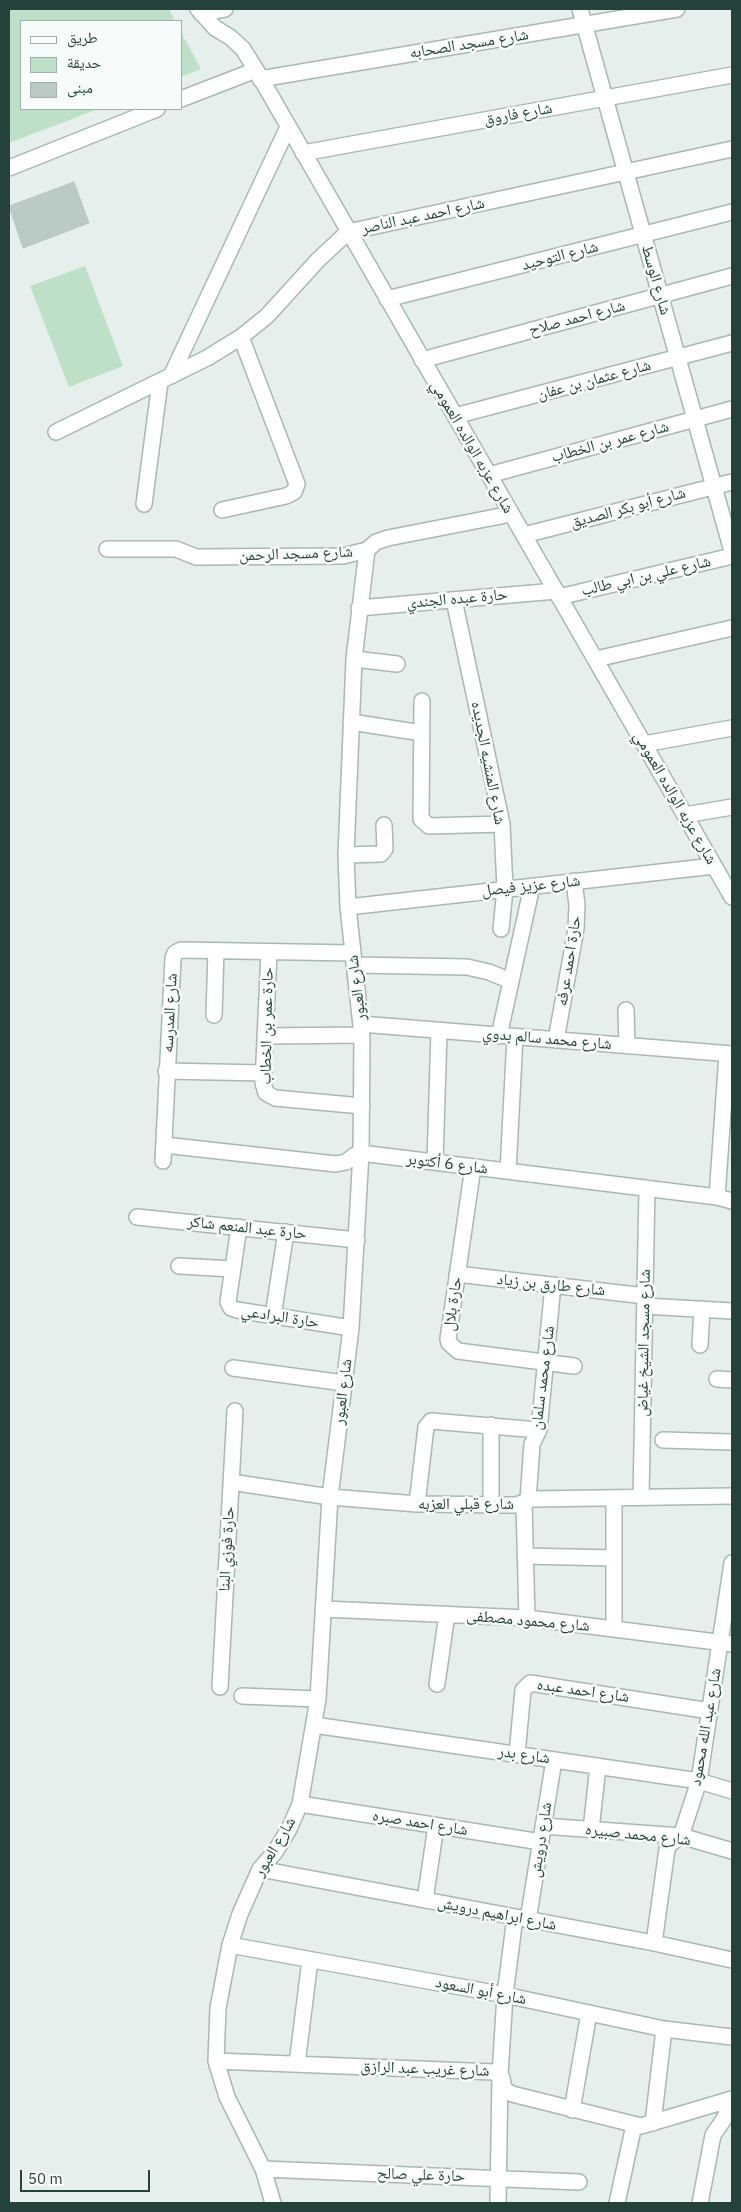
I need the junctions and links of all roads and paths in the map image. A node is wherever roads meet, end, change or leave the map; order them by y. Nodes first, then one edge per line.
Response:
1 (225, 9) edge
2 (580, 9) edge
3 (677, 9) edge
4 (200, 11) edge
5 (585, 24) junction
6 (258, 74) junction
7 (732, 74) edge
8 (606, 98) junction
9 (182, 99) edge
10 (155, 110) edge
11 (288, 127) junction
12 (732, 149) edge
13 (303, 153) junction
14 (9, 168) edge
15 (626, 172) junction
16 (732, 212) edge
17 (348, 232) junction
18 (644, 235) junction
19 (732, 276) edge
20 (660, 295) junction
21 (387, 299) junction
22 (241, 337) junction
23 (732, 343) edge
24 (678, 357) junction
25 (422, 360) junction
26 (165, 379) junction
27 (732, 409) edge
28 (455, 416) junction
29 (695, 419) junction
30 (56, 432) dead end
31 (489, 475) junction
32 (732, 482) edge
33 (714, 486) junction
34 (144, 504) dead end
35 (222, 510) dead end
36 (511, 514) junction
37 (524, 536) junction
38 (107, 549) dead end
39 (367, 550) junction
40 (732, 551) edge
41 (732, 556) edge
42 (557, 594) junction
43 (454, 600) junction
44 (359, 608) junction
45 (732, 628) edge
46 (354, 659) junction
47 (596, 659) junction
48 (397, 664) dead end
49 (422, 701) dead end
50 (351, 722) junction
51 (732, 728) edge
52 (422, 732) junction
53 (644, 744) junction
54 (732, 807) edge
55 (685, 815) junction
56 (502, 824) junction
57 (384, 825) dead end
58 (346, 855) junction
59 (714, 866) junction
60 (574, 881) junction
61 (532, 886) junction
62 (505, 889) junction
63 (732, 897) edge
64 (348, 907) junction
65 (501, 929) dead end
66 (216, 951) junction
67 (269, 952) junction
68 (353, 959) junction
69 (511, 981) junction
70 (626, 1010) dead end
71 (214, 1015) dead end
72 (362, 1030) junction
73 (439, 1030) junction
74 (265, 1036) junction
75 (499, 1036) junction
76 (515, 1037) junction
77 (556, 1040) junction
78 (626, 1046) junction
79 (729, 1054) edge
80 (166, 1071) junction
81 (263, 1073) junction
82 (362, 1106) junction
83 (164, 1145) junction
84 (361, 1153) junction
85 (163, 1161) dead end
86 (435, 1162) junction
87 (473, 1167) junction
88 (508, 1171) junction
89 (647, 1188) junction
90 (717, 1197) junction
91 (732, 1201) edge
92 (137, 1217) dead end
93 (238, 1227) junction
94 (286, 1232) junction
95 (357, 1240) junction
96 (179, 1266) dead end
97 (233, 1269) junction
98 (457, 1274) junction
99 (553, 1285) junction
100 (645, 1301) junction
101 (702, 1309) junction
102 (732, 1311) edge
103 (273, 1316) junction
104 (352, 1328) junction
105 (700, 1345) dead end
106 (546, 1362) junction
107 (574, 1366) dead end
108 (233, 1368) dead end
109 (717, 1379) dead end
110 (732, 1380) edge
111 (344, 1383) junction
112 (235, 1411) dead end
113 (492, 1425) junction
114 (539, 1430) junction
115 (663, 1440) dead end
116 (732, 1442) edge
117 (231, 1482) junction
118 (732, 1496) edge
119 (641, 1497) junction
120 (330, 1498) junction
121 (614, 1498) junction
122 (526, 1501) junction
123 (416, 1504) junction
124 (491, 1506) junction
125 (525, 1556) junction
126 (614, 1558) junction
127 (731, 1573) edge
128 (324, 1609) junction
129 (447, 1614) junction
130 (527, 1618) junction
131 (614, 1628) junction
132 (726, 1643) edge
133 (437, 1684) dead end
134 (220, 1687) dead end
135 (242, 1696) dead end
136 (318, 1700) junction
137 (710, 1711) junction
138 (314, 1725) junction
139 (517, 1754) junction
140 (554, 1760) junction
141 (598, 1766) junction
142 (699, 1781) junction
143 (732, 1791) edge
144 (300, 1804) junction
145 (436, 1826) junction
146 (543, 1826) junction
147 (591, 1830) junction
148 (681, 1836) junction
149 (541, 1842) junction
150 (732, 1851) edge
151 (260, 1870) junction
152 (425, 1900) junction
153 (521, 1918) junction
154 (654, 1943) junction
155 (230, 1945) junction
156 (310, 1960) junction
157 (732, 1960) edge
158 (505, 1995) junction
159 (590, 2013) junction
160 (664, 2029) junction
161 (732, 2038) edge
162 (216, 2061) junction
163 (297, 2064) junction
164 (500, 2075) junction
165 (732, 2099) edge
166 (572, 2110) junction
167 (654, 2123) junction
168 (634, 2126) junction
169 (262, 2169) junction
170 (498, 2178) junction
171 (578, 2182) dead end
172 (273, 2203) edge
173 (498, 2203) edge
174 (616, 2203) edge
175 (700, 2203) edge

1 - 4 street
2 - 5 street, شارع الوسط
3 - 5 street, شارع مسجد الصحابه
4 - 6 street, شارع عزبه الوالده العمومي
5 - 6 street, شارع مسجد الصحابه
5 - 8 street, شارع الوسط
6 - 9 street, شارع مسجد الصحابه
6 - 11 street, شارع عزبه الوالده العمومي
7 - 8 street, شارع فاروق
8 - 13 street, شارع فاروق
8 - 15 street, شارع الوسط
10 - 14 street
11 - 13 street, شارع عزبه الوالده العمومي
11 - 26 street
12 - 15 street, شارع احمد عبد الناصر
13 - 17 street, شارع عزبه الوالده العمومي
15 - 17 street, شارع احمد عبد الناصر
15 - 18 street, شارع الوسط
16 - 18 street, شارع التوحيد
17 - 21 street, شارع عزبه الوالده العمومي
17 - 22 street, شارع احمد عبد الناصر
18 - 20 street, شارع الوسط
18 - 21 street, شارع التوحيد
19 - 20 street, شارع احمد صلاح
20 - 24 street, شارع الوسط
20 - 25 street, شارع احمد صلاح
21 - 25 street, شارع عزبه الوالده العمومي
22 - 26 street, شارع احمد عبد الناصر
22 - 35 street
23 - 24 street, شارع عثمان بن عفان
24 - 28 street, شارع عثمان بن عفان
24 - 29 street, شارع الوسط
25 - 28 street, شارع عزبه الوالده العمومي
26 - 30 street, شارع احمد عبد الناصر
26 - 34 street
27 - 29 street, شارع عمر بن الخطاب
28 - 31 street, شارع عزبه الوالده العمومي
29 - 31 street, شارع عمر بن الخطاب
29 - 33 street, شارع الوسط
31 - 36 street, شارع عزبه الوالده العمومي
32 - 33 street, شارع أبو بكر الصديق
33 - 37 street, شارع أبو بكر الصديق
33 - 40 street, شارع الوسط
36 - 37 street, شارع عزبه الوالده العمومي
36 - 39 street, شارع مسجد الرحمن
37 - 42 street, شارع عزبه الوالده العمومي
38 - 39 street, شارع مسجد الرحمن
39 - 44 street, شارع العبور
41 - 42 street, شارع علي بن ابي طالب
42 - 43 street, حارة عبده الجندي
42 - 47 street, شارع عزبه الوالده العمومي
43 - 44 street, حارة عبده الجندي
43 - 56 street, شارع المنشيه الجديده
44 - 46 street, شارع العبور
45 - 47 street
46 - 48 street
46 - 50 street, شارع العبور
47 - 53 street, شارع عزبه الوالده العمومي
49 - 52 street
50 - 52 street
50 - 58 street, شارع العبور
51 - 53 street
52 - 56 street
53 - 55 street, شارع عزبه الوالده العمومي
54 - 55 street
55 - 59 street, شارع عزبه الوالده العمومي
56 - 62 street, شارع المنشيه الجديده
57 - 58 street
58 - 64 street, شارع العبور
59 - 60 street, شارع عزيز فيصل
59 - 63 street, شارع عزبه الوالده العمومي
60 - 61 street, شارع عزيز فيصل
60 - 77 street, حارة احمد عرفه
61 - 62 street, شارع عزيز فيصل
61 - 69 street
62 - 64 street, شارع عزيز فيصل
62 - 65 street, شارع المنشيه الجديده
64 - 68 street, شارع العبور
66 - 67 street, شارع المدرسه
66 - 71 street
66 - 80 street, شارع المدرسه
67 - 68 street, شارع المدرسه
67 - 74 street, حارة عمر بن الخطاب
68 - 69 street, شارع المدرسه
68 - 72 street, شارع العبور
69 - 75 street
70 - 78 street
72 - 73 street, شارع محمد سالم بدوي
72 - 74 street, شارع محمد سالم بدوي
72 - 82 street, شارع العبور
73 - 75 street, شارع محمد سالم بدوي
73 - 86 street
74 - 81 street, حارة عمر بن الخطاب
75 - 76 street, شارع محمد سالم بدوي
76 - 77 street, شارع محمد سالم بدوي
76 - 88 street
77 - 78 street, شارع محمد سالم بدوي
78 - 79 street, شارع محمد سالم بدوي
79 - 90 street
80 - 81 street
80 - 83 street, شارع المدرسه
81 - 82 street, حارة عمر بن الخطاب
82 - 84 street, شارع العبور
83 - 84 street
83 - 85 street, شارع المدرسه
84 - 86 street, شارع 6 أكتوبر
84 - 95 street, شارع العبور
86 - 87 street, شارع 6 أكتوبر
87 - 88 street, شارع 6 أكتوبر
87 - 98 street, حارة بلال
88 - 89 street, شارع 6 أكتوبر
89 - 90 street, شارع 6 أكتوبر
89 - 100 street, شارع مسجد الشيخ غياض
90 - 91 street, شارع 6 أكتوبر
92 - 93 street, حارة عبد المنعم شاكر
93 - 94 street, حارة عبد المنعم شاكر
93 - 97 street, حارة البرادعي
94 - 95 street, حارة عبد المنعم شاكر
94 - 103 street
95 - 104 street, شارع العبور
96 - 97 street
97 - 103 street, حارة البرادعي
98 - 99 street, شارع طارق بن زياد
98 - 106 street, حارة بلال
99 - 100 street, شارع طارق بن زياد
99 - 106 street, شارع محمد سلمان
100 - 101 street, شارع طارق بن زياد
100 - 119 street, شارع مسجد الشيخ غياض
101 - 102 street, شارع طارق بن زياد
101 - 105 street
103 - 104 street, حارة البرادعي
104 - 111 street, شارع العبور
106 - 107 street, حارة بلال
106 - 114 street, شارع محمد سلمان
108 - 111 street
109 - 110 street
111 - 120 street, شارع العبور
112 - 117 street, حارة فوزي البنا
113 - 114 street
113 - 123 street
113 - 124 street
114 - 122 street, شارع محمد سلمان
115 - 116 street
117 - 120 street, شارع قبلي العزبه
117 - 134 street, حارة فوزي البنا
118 - 119 street, شارع قبلي العزبه
119 - 121 street, شارع قبلي العزبه
120 - 123 street, شارع قبلي العزبه
120 - 128 street, شارع العبور
121 - 122 street, شارع قبلي العزبه
121 - 126 street
122 - 124 street, شارع قبلي العزبه
122 - 125 street, شارع محمد سلمان
123 - 124 street, شارع قبلي العزبه
125 - 126 street
125 - 130 street, شارع محمد سلمان
126 - 131 street
127 - 132 street, شارع عبد الله محمود
128 - 129 street, شارع محمود مصطفى
128 - 136 street, شارع العبور
129 - 130 street, شارع محمود مصطفى
129 - 133 street
130 - 131 street, شارع محمود مصطفى
131 - 132 street, شارع محمود مصطفى
132 - 137 street, شارع عبد الله محمود
135 - 136 street
136 - 138 street, شارع العبور
137 - 139 street, شارع احمد عبده
137 - 142 street, شارع عبد الله محمود
138 - 139 street, شارع بدر
138 - 144 street, شارع العبور
139 - 140 street, شارع بدر
140 - 141 street, شارع بدر
140 - 146 street, شارع درويش
141 - 142 street, شارع بدر
141 - 147 street
142 - 143 street, شارع بدر
142 - 148 street, شارع عبد الله محمود
144 - 145 street, شارع احمد صبره
144 - 151 street, شارع العبور
145 - 149 street, شارع احمد صبره
145 - 152 street
146 - 147 street, شارع محمد صبيره
146 - 149 street, شارع درويش
147 - 148 street, شارع محمد صبيره
148 - 150 street, شارع محمد صبيره
148 - 154 street, شارع عبد الله محمود
149 - 153 street, شارع درويش
151 - 152 street, شارع ابراهيم درويش
151 - 155 street, شارع العبور
152 - 153 street, شارع ابراهيم درويش
153 - 154 street, شارع ابراهيم درويش
153 - 158 street, شارع درويش
154 - 157 street, شارع ابراهيم درويش
155 - 156 street, شارع أبو السعود
155 - 162 street, شارع العبور
156 - 158 street, شارع أبو السعود
156 - 163 street
158 - 159 street, شارع أبو السعود
158 - 164 street, شارع درويش
159 - 160 street, شارع أبو السعود
159 - 166 street
160 - 161 street, شارع أبو السعود
160 - 167 street
162 - 163 street, شارع غريب عبد الرازق
162 - 169 street, شارع العبور
163 - 164 street, شارع غريب عبد الرازق
164 - 166 street, شارع غريب عبد الرازق
164 - 170 street, شارع درويش
165 - 167 street, شارع غريب عبد الرازق
165 - 175 street
166 - 168 street, شارع غريب عبد الرازق
167 - 168 street, شارع غريب عبد الرازق
168 - 174 street
169 - 170 street, حارة علي صالح
169 - 172 street, شارع العبور
170 - 171 street, حارة علي صالح
170 - 173 street, شارع درويش

